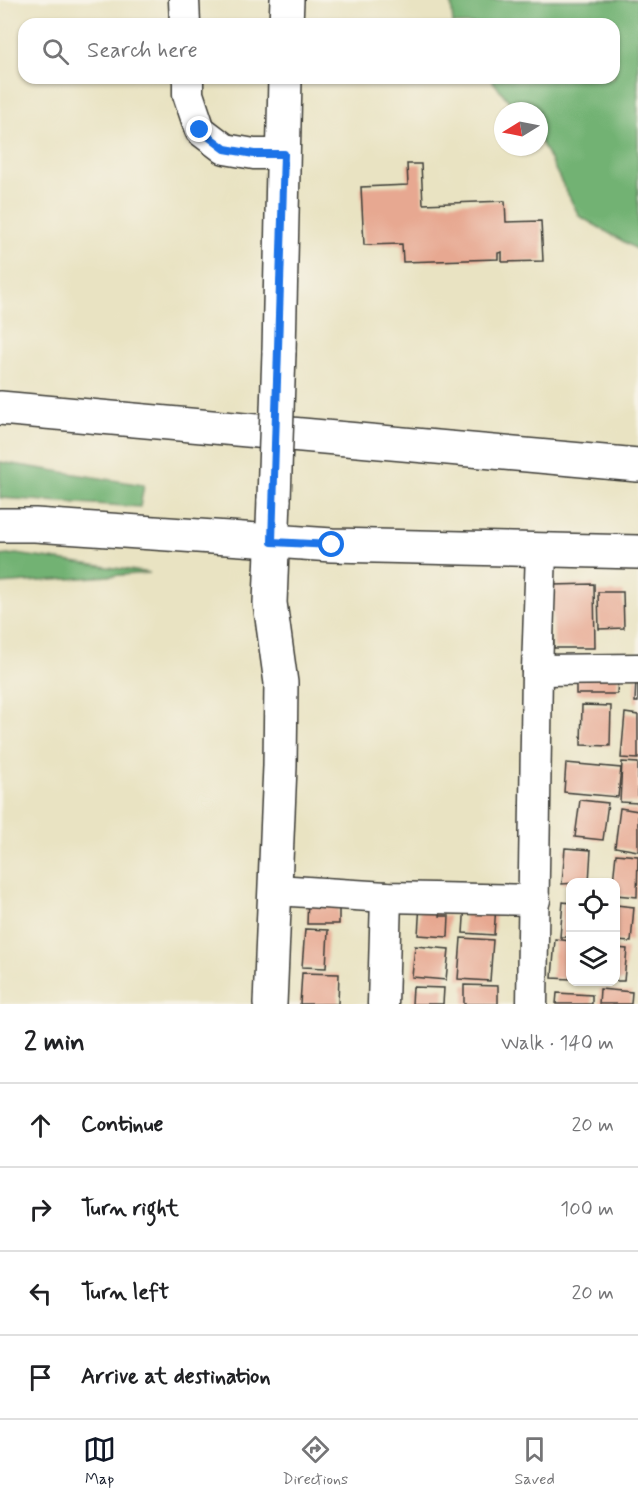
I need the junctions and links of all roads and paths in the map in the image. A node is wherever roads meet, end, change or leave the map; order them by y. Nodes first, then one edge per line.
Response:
1 (184, 0) edge
2 (287, 0) edge
3 (185, 18) edge
4 (286, 18) edge
5 (188, 84) edge
6 (285, 84) edge
7 (284, 154) junction
8 (0, 408) edge
9 (638, 465) edge
10 (0, 525) edge
11 (272, 542) junction
12 (541, 551) junction
13 (638, 552) edge
14 (638, 669) edge
15 (537, 670) junction
16 (276, 890) junction
17 (386, 897) junction
18 (535, 900) junction
19 (270, 1004) edge
20 (383, 1004) edge
21 (532, 1004) edge

1 - 3 street
2 - 4 main road
5 - 7 street
6 - 7 main road
7 - 11 main road, bridge
8 - 9 main road
10 - 11 main road
11 - 12 main road
11 - 16 main road
12 - 13 main road
12 - 15 street
14 - 15 street
15 - 18 street
16 - 17 street
16 - 19 main road
17 - 18 street
17 - 20 street
18 - 21 street

